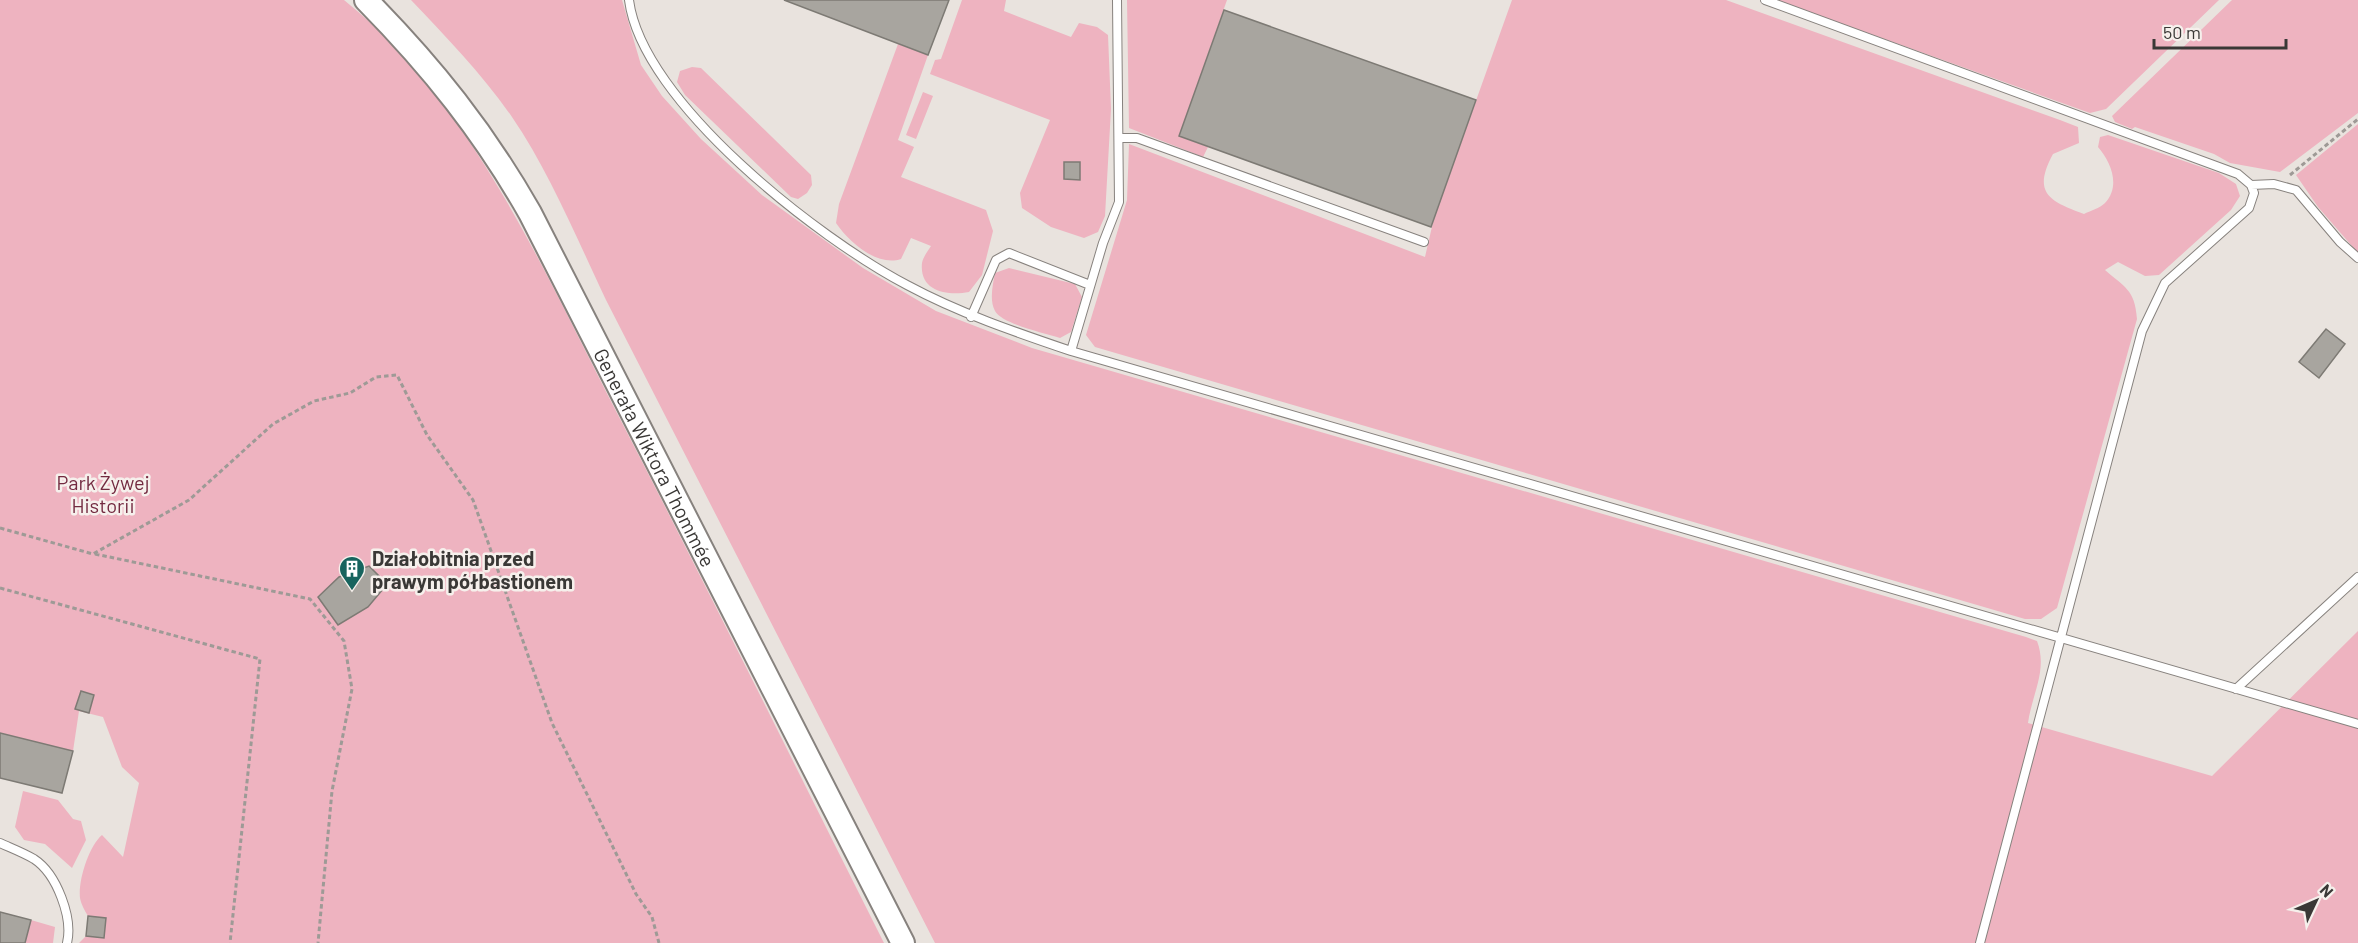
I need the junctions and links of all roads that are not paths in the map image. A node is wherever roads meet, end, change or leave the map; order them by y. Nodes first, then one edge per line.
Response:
1 (366, 0) edge
2 (629, 0) edge
3 (1117, 0) edge
4 (1765, 0) edge
5 (1119, 138) junction
6 (2251, 185) junction
7 (1424, 242) dead end
8 (2358, 258) edge
9 (1090, 285) junction
10 (971, 317) junction
11 (1071, 351) junction
12 (2358, 577) edge
13 (2060, 637) junction
14 (2236, 689) junction
15 (2358, 724) edge
16 (0, 843) edge
17 (67, 943) edge
18 (903, 943) edge
19 (1980, 943) edge

1 - 18 main road, Generała Wiktora Thommée
2 - 10 lane
3 - 5 lane
4 - 6 lane
5 - 7 lane
5 - 9 lane
6 - 8 lane
6 - 13 lane
9 - 10 lane
9 - 11 lane
10 - 11 lane
11 - 13 lane
12 - 14 lane
13 - 14 lane
13 - 19 lane
14 - 15 lane
16 - 17 lane

